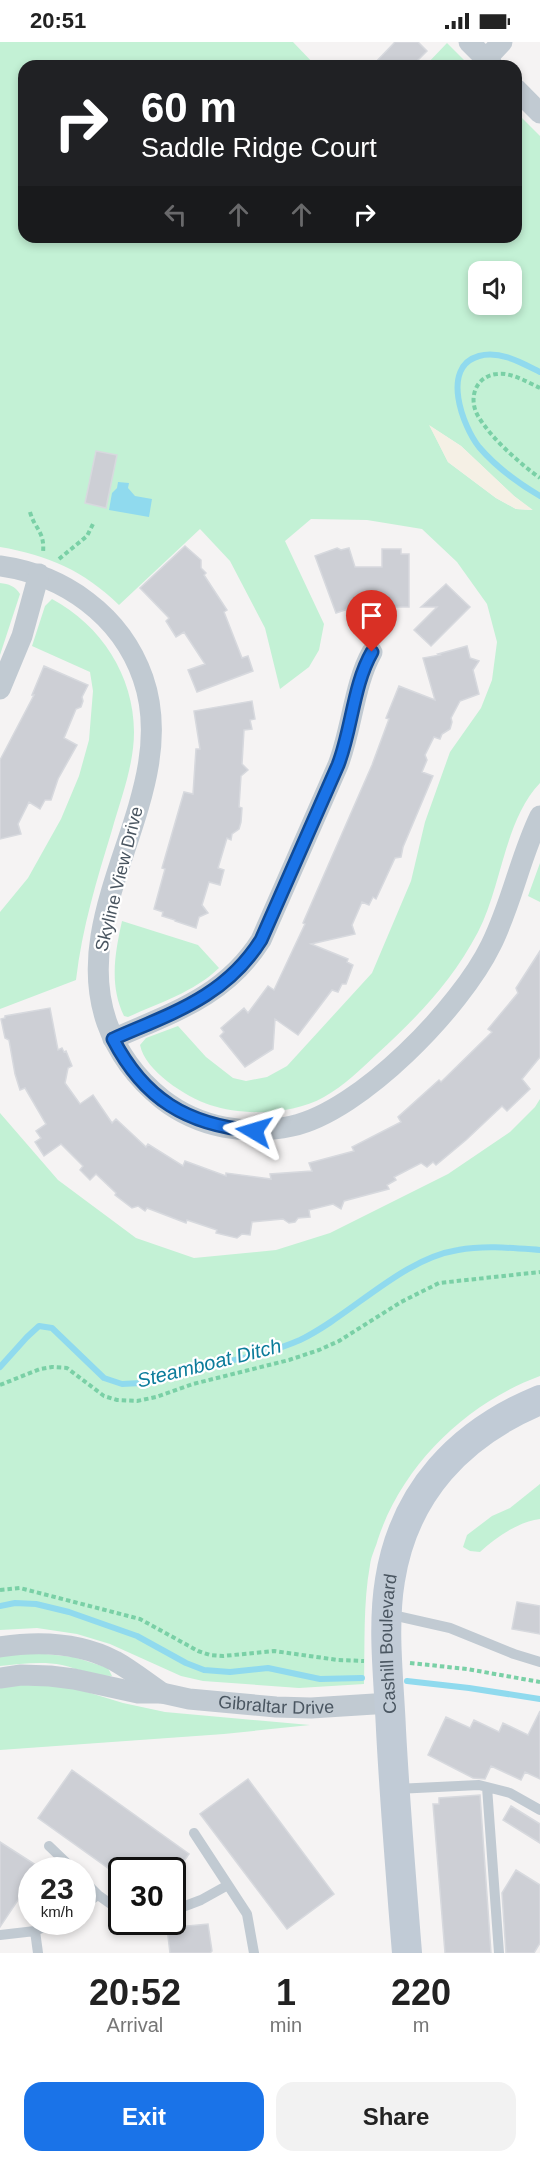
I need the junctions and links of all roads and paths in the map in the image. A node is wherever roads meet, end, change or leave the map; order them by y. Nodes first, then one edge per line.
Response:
1 (469, 42) edge
2 (502, 42) edge
3 (487, 60) edge
4 (490, 60) edge
5 (522, 95) edge
6 (540, 112) edge
7 (540, 388) edge
8 (540, 478) edge
9 (30, 512) dead end
10 (93, 524) dead end
11 (43, 553) dead end
12 (59, 560) dead end
13 (0, 566) edge
14 (39, 574) junction
15 (372, 652) dead end
16 (0, 689) edge
17 (540, 816) edge
18 (113, 1039) junction
19 (540, 1272) edge
20 (0, 1385) edge
21 (540, 1400) edge
22 (0, 1590) edge
23 (388, 1614) junction
24 (0, 1647) edge
25 (540, 1662) edge
26 (388, 1663) junction
27 (0, 1678) edge
28 (540, 1683) edge
29 (162, 1693) junction
30 (390, 1703) junction
31 (488, 1787) junction
32 (394, 1789) junction
33 (540, 1810) edge
34 (194, 1833) dead end
35 (49, 1846) dead end
36 (60, 1857) edge
37 (228, 1885) junction
38 (98, 1894) edge
39 (108, 1902) edge
40 (186, 1906) edge
41 (18, 1932) edge
42 (0, 1934) edge
43 (36, 1935) edge
44 (38, 1953) edge
45 (254, 1953) edge
46 (407, 1953) edge
47 (499, 1953) edge

1 - 3 street
2 - 4 street
5 - 6 street
7 - 8 path
9 - 11 path
10 - 12 path
13 - 14 street, Skyline View Drive
14 - 16 street
14 - 18 street, Skyline View Drive
15 - 18 street
17 - 18 street, Skyline View Drive
19 - 20 path
21 - 23 street, Cashill Boulevard
22 - 26 path
23 - 25 lane
23 - 26 street, Cashill Boulevard
24 - 29 street, Gibraltar Drive
26 - 28 path
26 - 30 street, Cashill Boulevard
27 - 29 street, Gibraltar Drive
29 - 30 street, Gibraltar Drive
30 - 32 street, Cashill Boulevard
31 - 32 lane
31 - 33 lane
31 - 47 lane
32 - 46 street, Cashill Boulevard
34 - 37 lane
35 - 36 lane
37 - 40 lane
37 - 45 lane
38 - 39 lane
41 - 42 lane
43 - 44 lane

